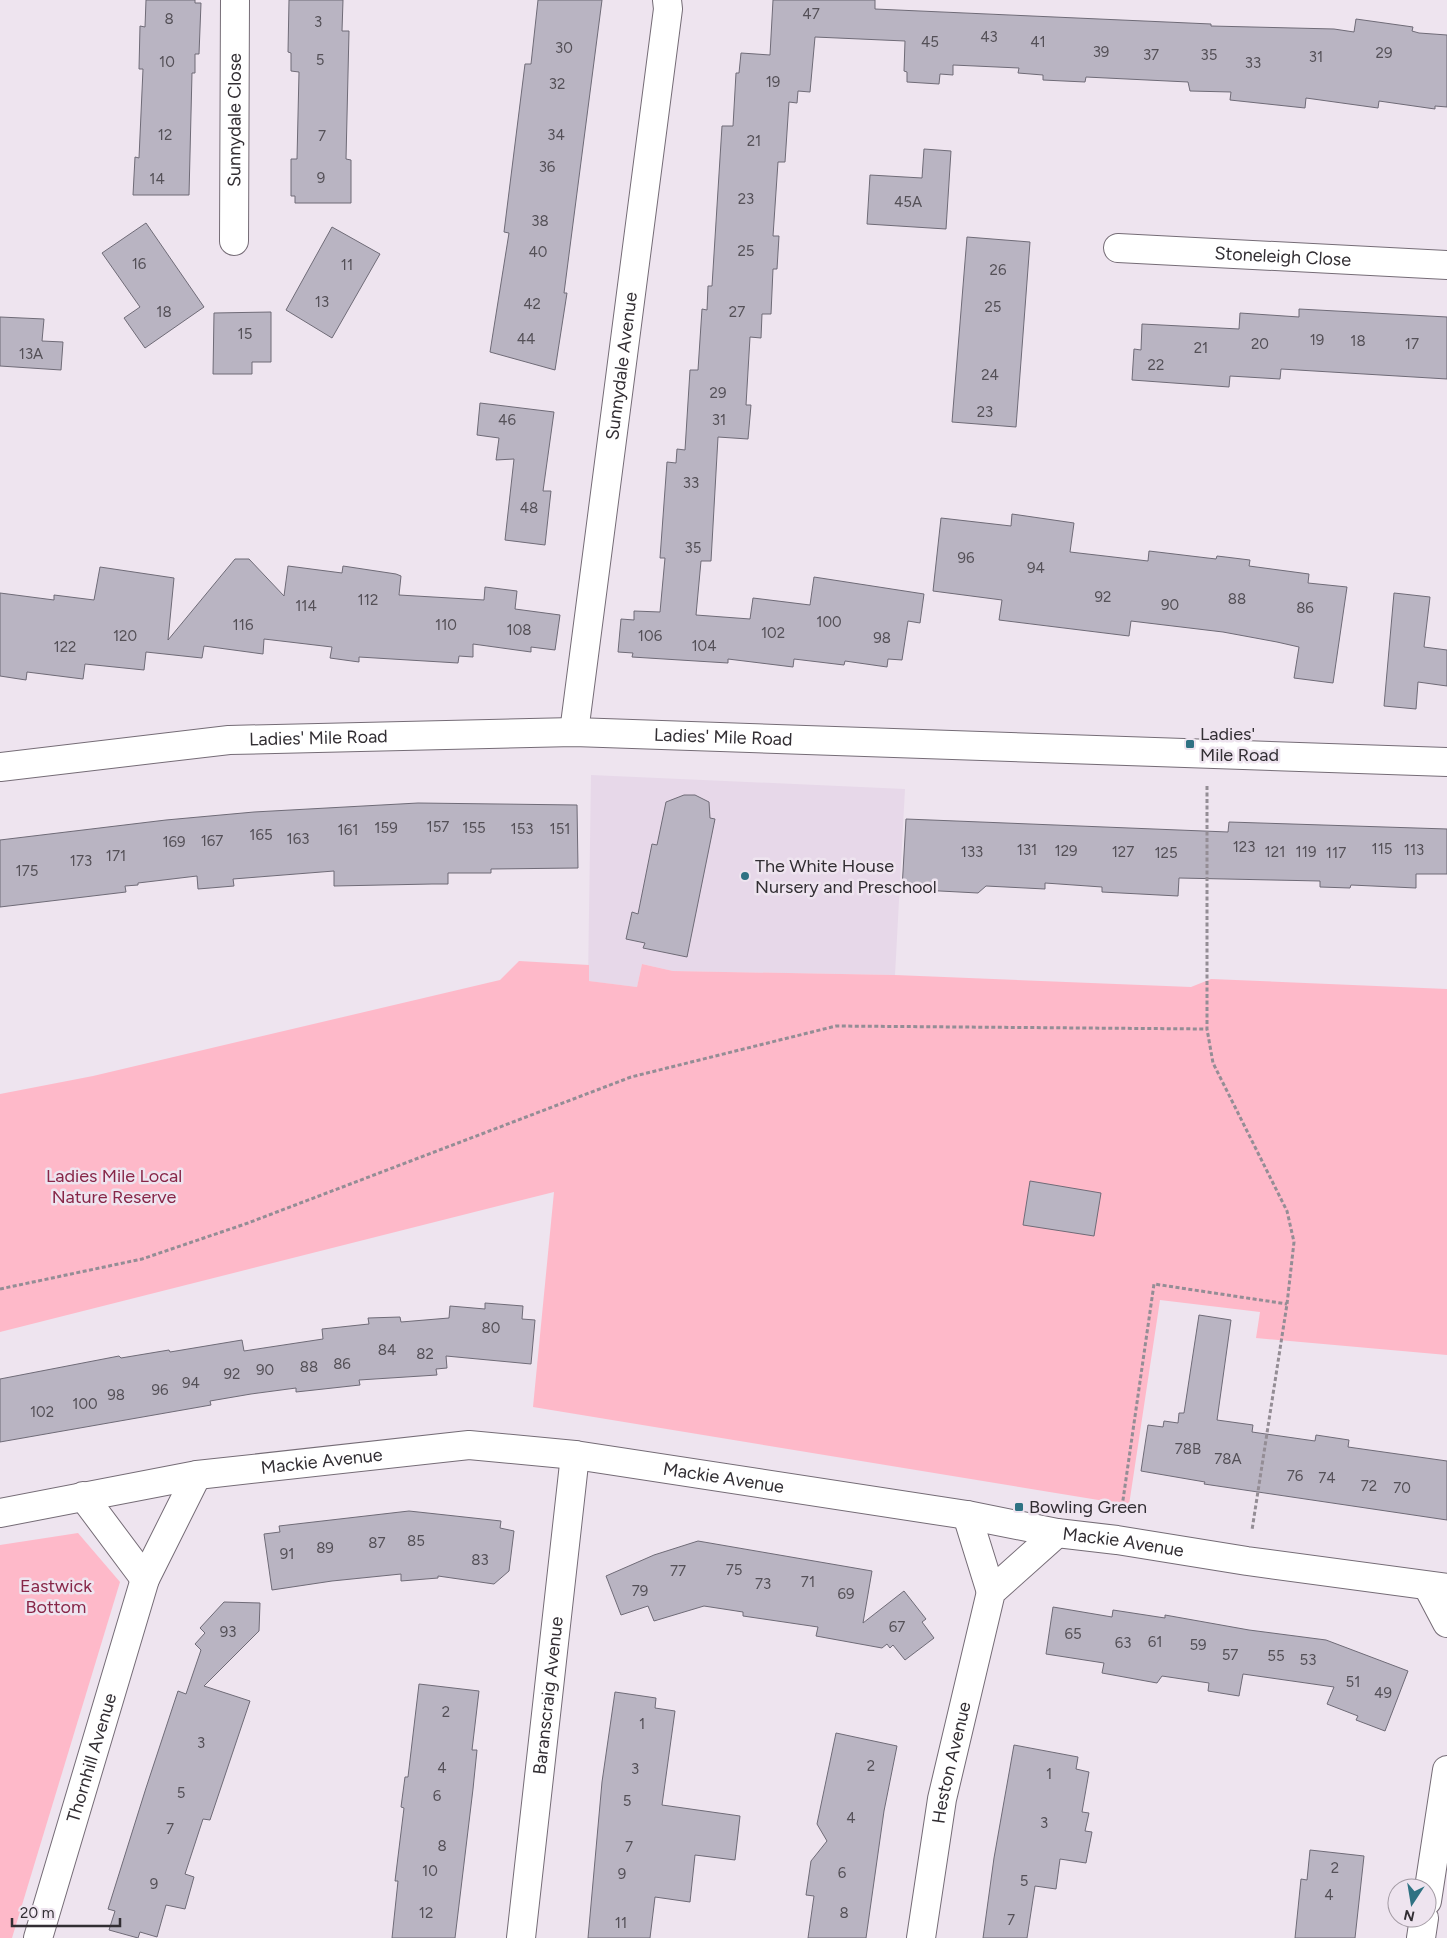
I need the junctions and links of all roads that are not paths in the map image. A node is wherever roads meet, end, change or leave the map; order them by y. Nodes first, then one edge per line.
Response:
1 (235, 0) edge
2 (667, 0) edge
3 (234, 241) dead end
4 (1118, 248) dead end
5 (1447, 265) edge
6 (574, 732) junction
7 (1447, 762) edge
8 (0, 767) edge
9 (575, 1455) junction
10 (197, 1475) junction
11 (83, 1496) junction
12 (0, 1513) edge
13 (967, 1515) junction
14 (1057, 1533) junction
15 (145, 1579) junction
16 (1438, 1587) edge
17 (991, 1592) junction
18 (1447, 1623) edge
19 (1447, 1770) edge
20 (1431, 1878) edge
21 (38, 1938) edge
22 (522, 1938) edge
23 (922, 1938) edge

1 - 3 street, Sunnydale Close
2 - 6 street, Sunnydale Avenue
4 - 5 street, Stoneleigh Close
6 - 7 street, Ladies' Mile Road
6 - 8 street, Ladies' Mile Road
9 - 10 street, Mackie Avenue
9 - 13 street, Mackie Avenue
9 - 22 street, Baranscraig Avenue
10 - 11 street, Mackie Avenue
10 - 15 street, Thornhill Avenue
11 - 12 street, Mackie Avenue
11 - 15 street
13 - 14 street, Mackie Avenue
13 - 17 street
14 - 16 street, Mackie Avenue
14 - 17 street
15 - 21 street, Thornhill Avenue
16 - 18 street
17 - 23 street, Heston Avenue
19 - 20 street

